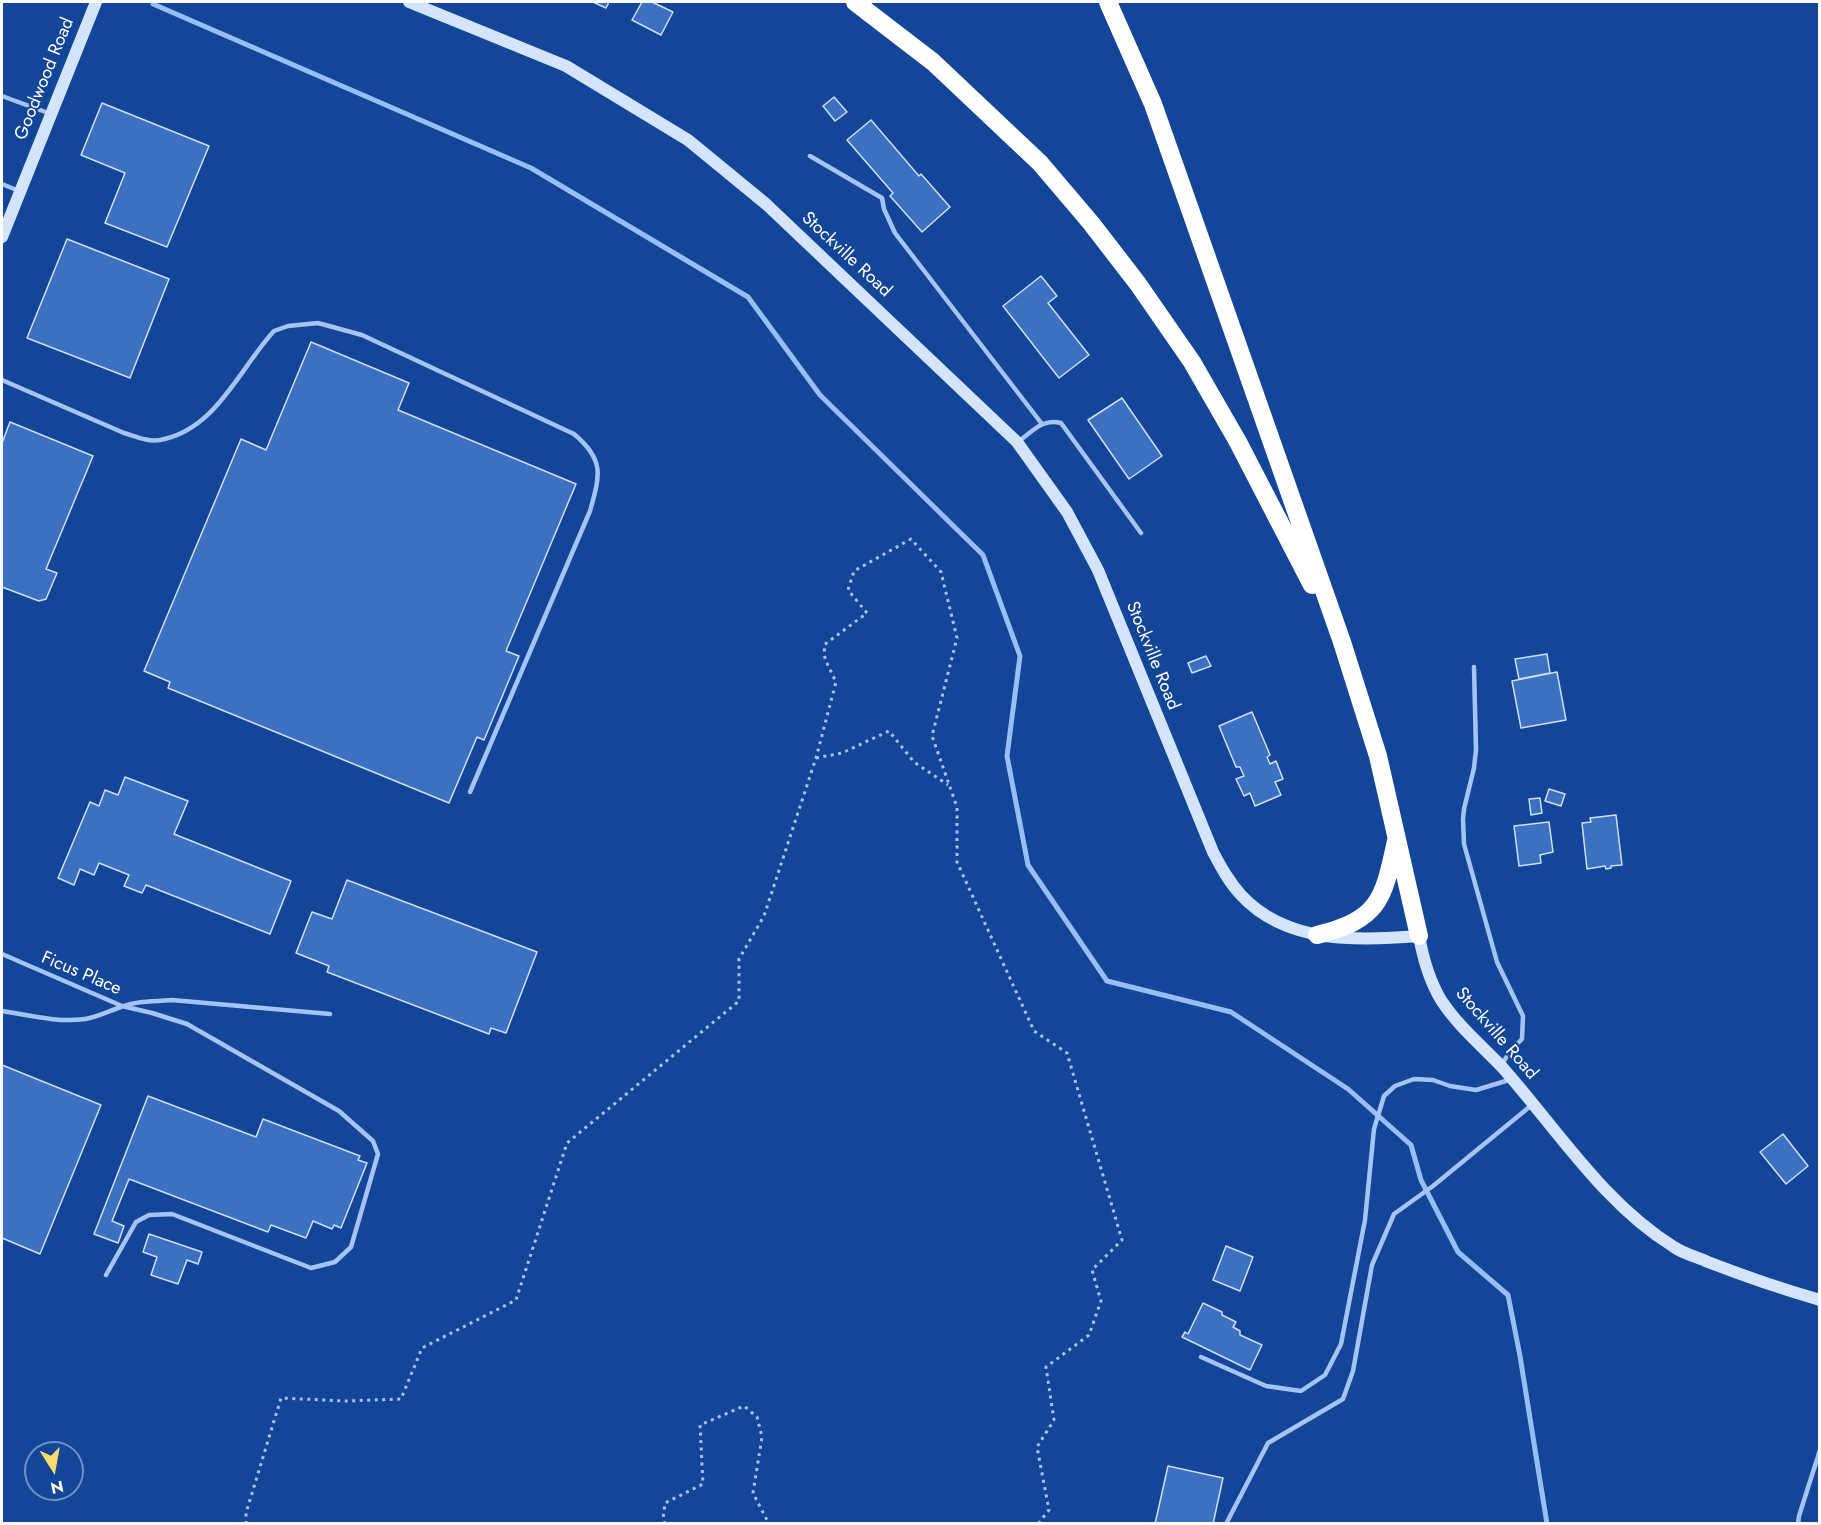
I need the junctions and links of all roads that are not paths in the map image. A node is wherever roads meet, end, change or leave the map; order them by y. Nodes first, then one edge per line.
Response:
1 (96, 2) edge
2 (409, 2) edge
3 (855, 2) edge
4 (1108, 2) edge
5 (2, 97) edge
6 (51, 114) junction
7 (810, 156) dead end
8 (2, 184) edge
9 (19, 191) junction
10 (2, 237) edge
11 (2, 380) edge
12 (1042, 423) junction
13 (1017, 442) junction
14 (1141, 533) dead end
15 (1342, 642) junction
16 (1474, 667) dead end
17 (470, 792) dead end
18 (1397, 836) junction
19 (1317, 935) junction
20 (1419, 936) junction
21 (2, 954) edge
22 (122, 1006) junction
23 (2, 1011) edge
24 (330, 1014) dead end
25 (1501, 1066) junction
26 (1512, 1079) junction
27 (1533, 1104) junction
28 (106, 1275) dead end
29 (1820, 1300) edge
30 (1201, 1357) dead end
31 (1820, 1450) edge
32 (1226, 1524) edge
33 (1798, 1524) edge

1 - 6 street, Goodwood Road
2 - 13 street, Stockville Road
3 - 15 highway
4 - 15 highway
5 - 6 lane
6 - 9 street, Goodwood Road
7 - 12 lane
8 - 9 lane
9 - 10 street, Goodwood Road
11 - 17 lane
12 - 13 lane
12 - 14 lane
13 - 19 street, Stockville Road
15 - 18 highway
16 - 25 lane
18 - 19 highway
18 - 20 highway
19 - 20 street, Stockville Road
20 - 25 street, Stockville Road
21 - 22 lane, Ficus Place
22 - 23 lane
22 - 24 lane
22 - 28 lane, Ficus Place
25 - 26 street, Stockville Road
26 - 27 street, Stockville Road
26 - 30 lane
27 - 29 street, Stockville Road
27 - 32 lane
31 - 33 lane

